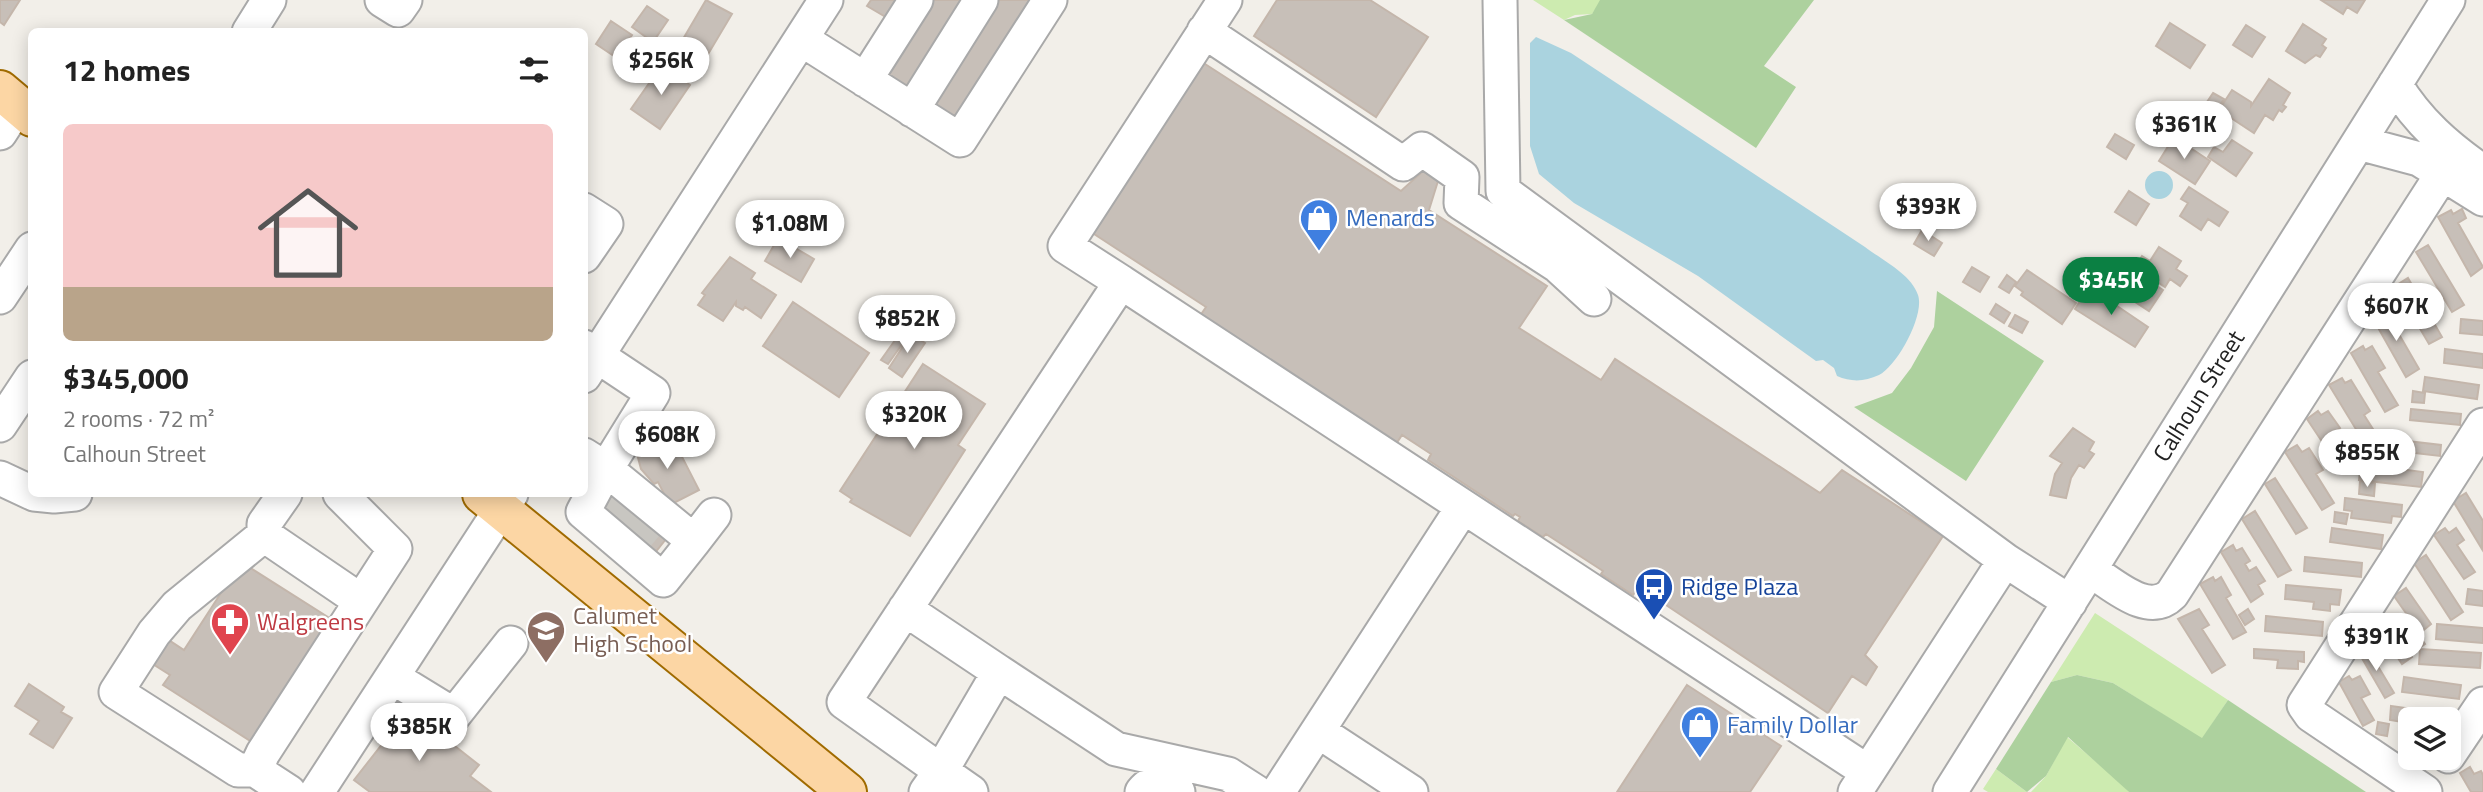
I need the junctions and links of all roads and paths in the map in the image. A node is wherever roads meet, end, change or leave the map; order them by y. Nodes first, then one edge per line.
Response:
1 (269, 0) edge
2 (382, 0) edge
3 (405, 0) edge
4 (826, 0) edge
5 (916, 0) edge
6 (981, 0) edge
7 (1050, 0) edge
8 (1225, 0) edge
9 (1500, 0) edge
10 (2448, 0) edge
11 (252, 28) edge
12 (1204, 31) junction
13 (801, 39) junction
14 (865, 80) junction
15 (2395, 84) junction
16 (912, 110) junction
17 (2359, 143) junction
18 (2483, 172) edge
19 (2443, 173) junction
20 (2483, 199) edge
21 (588, 212) edge
22 (588, 250) edge
23 (28, 255) edge
24 (1121, 282) junction
25 (0, 297) edge
26 (1594, 299) dead end
27 (589, 359) edge
28 (28, 383) edge
29 (0, 425) edge
30 (2483, 425) edge
31 (595, 462) edge
32 (0, 478) edge
33 (28, 491) edge
34 (588, 491) edge
35 (283, 497) edge
36 (343, 497) edge
37 (587, 497) edge
38 (498, 499) edge
39 (1463, 506) junction
40 (714, 515) dead end
41 (628, 521) junction
42 (264, 535) junction
43 (694, 541) junction
44 (563, 560) junction
45 (2006, 560) junction
46 (2090, 570) junction
47 (659, 576) junction
48 (362, 601) junction
49 (2070, 602) junction
50 (905, 609) junction
51 (628, 614) junction
52 (511, 643) dead end
53 (999, 672) junction
54 (392, 677) junction
55 (2483, 704) edge
56 (1318, 731) junction
57 (2461, 737) edge
58 (255, 770) junction
59 (2439, 770) edge
60 (934, 781) edge
61 (1862, 782) edge
62 (313, 791) edge
63 (847, 792) edge
64 (971, 792) edge
65 (1142, 792) edge
66 (1178, 792) edge
67 (1256, 792) edge
68 (1278, 792) edge
69 (1411, 792) edge
70 (1950, 792) edge
71 (2425, 792) edge

1 - 11 street
2 - 3 street
4 - 13 street
5 - 14 street
6 - 16 street
7 - 16 street
8 - 12 street
9 - 45 street
10 - 15 street, Calhoun Street
12 - 24 street
12 - 26 street
13 - 14 street
13 - 27 street
14 - 16 street
15 - 17 street, Calhoun Street
15 - 18 street
17 - 19 street
17 - 46 street, Calhoun Street
19 - 20 street
19 - 46 street
21 - 22 street
23 - 25 street
24 - 39 street
24 - 50 street
27 - 31 street
28 - 29 street
30 - 71 street
31 - 34 street
31 - 41 street
32 - 33 street
35 - 42 street
36 - 48 street
37 - 41 street
38 - 44 main road
38 - 54 street
39 - 56 street
39 - 61 street
40 - 43 street
41 - 43 street
41 - 44 street
41 - 47 street
42 - 48 street
42 - 58 street
43 - 47 street
44 - 51 main road
45 - 49 street
45 - 61 street
46 - 49 street, Calhoun Street
47 - 51 street
48 - 58 street
49 - 70 street, Calhoun Street
50 - 53 street
50 - 60 street
51 - 63 main road
52 - 54 street
53 - 60 street
53 - 67 street
54 - 62 street
55 - 57 street
56 - 68 street
56 - 69 street
58 - 62 street
59 - 71 street
60 - 64 street
65 - 66 street

